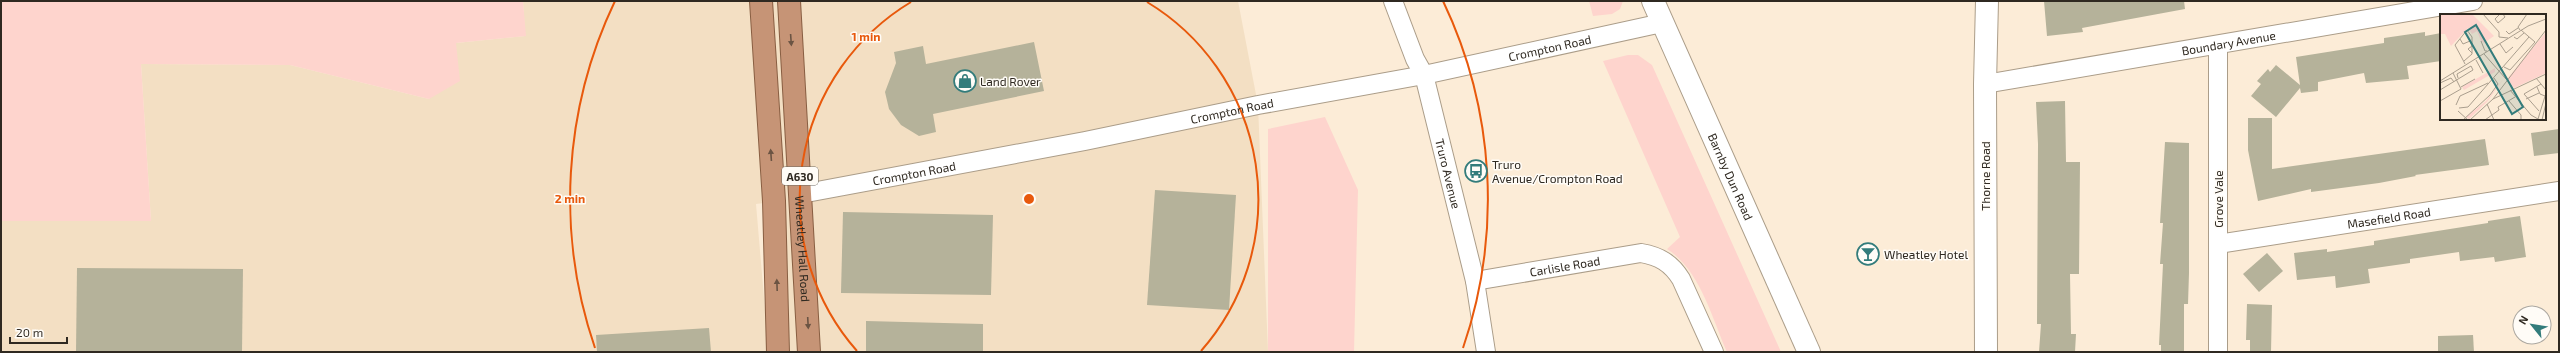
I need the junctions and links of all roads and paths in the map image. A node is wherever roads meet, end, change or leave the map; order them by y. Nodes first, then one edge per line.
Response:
1 (761, 1) edge
2 (789, 1) edge
3 (1393, 1) edge
4 (1654, 1) edge
5 (1987, 1) edge
6 (2473, 1) edge
7 (1662, 23) junction
8 (2218, 46) junction
9 (1424, 75) junction
10 (1985, 84) junction
11 (2559, 191) edge
12 (801, 194) junction
13 (2218, 244) junction
14 (1475, 282) junction
15 (778, 352) edge
16 (809, 352) edge
17 (1486, 352) edge
18 (1714, 352) edge
19 (1809, 352) edge
20 (1986, 352) edge
21 (2218, 352) edge

15 -> 1 highway, A630
2 -> 12 highway, Wheatley Hall Road / A630
3 - 9 street, Truro Avenue
4 - 7 street, Barnby Dun Road
5 - 10 street, Thorne Road
6 - 8 street, Boundary Avenue
7 - 9 street, Crompton Road
7 - 19 street, Barnby Dun Road
8 - 10 street, Boundary Avenue
8 - 13 street, Grove Vale
9 - 12 street, Crompton Road
9 - 14 street, Truro Avenue
10 - 20 street, Thorne Road
11 - 13 street, Masefield Road
12 -> 16 highway, Wheatley Hall Road / A630
13 - 21 street, Grove Vale
14 - 17 street, Truro Avenue
14 - 18 street, Carlisle Road

